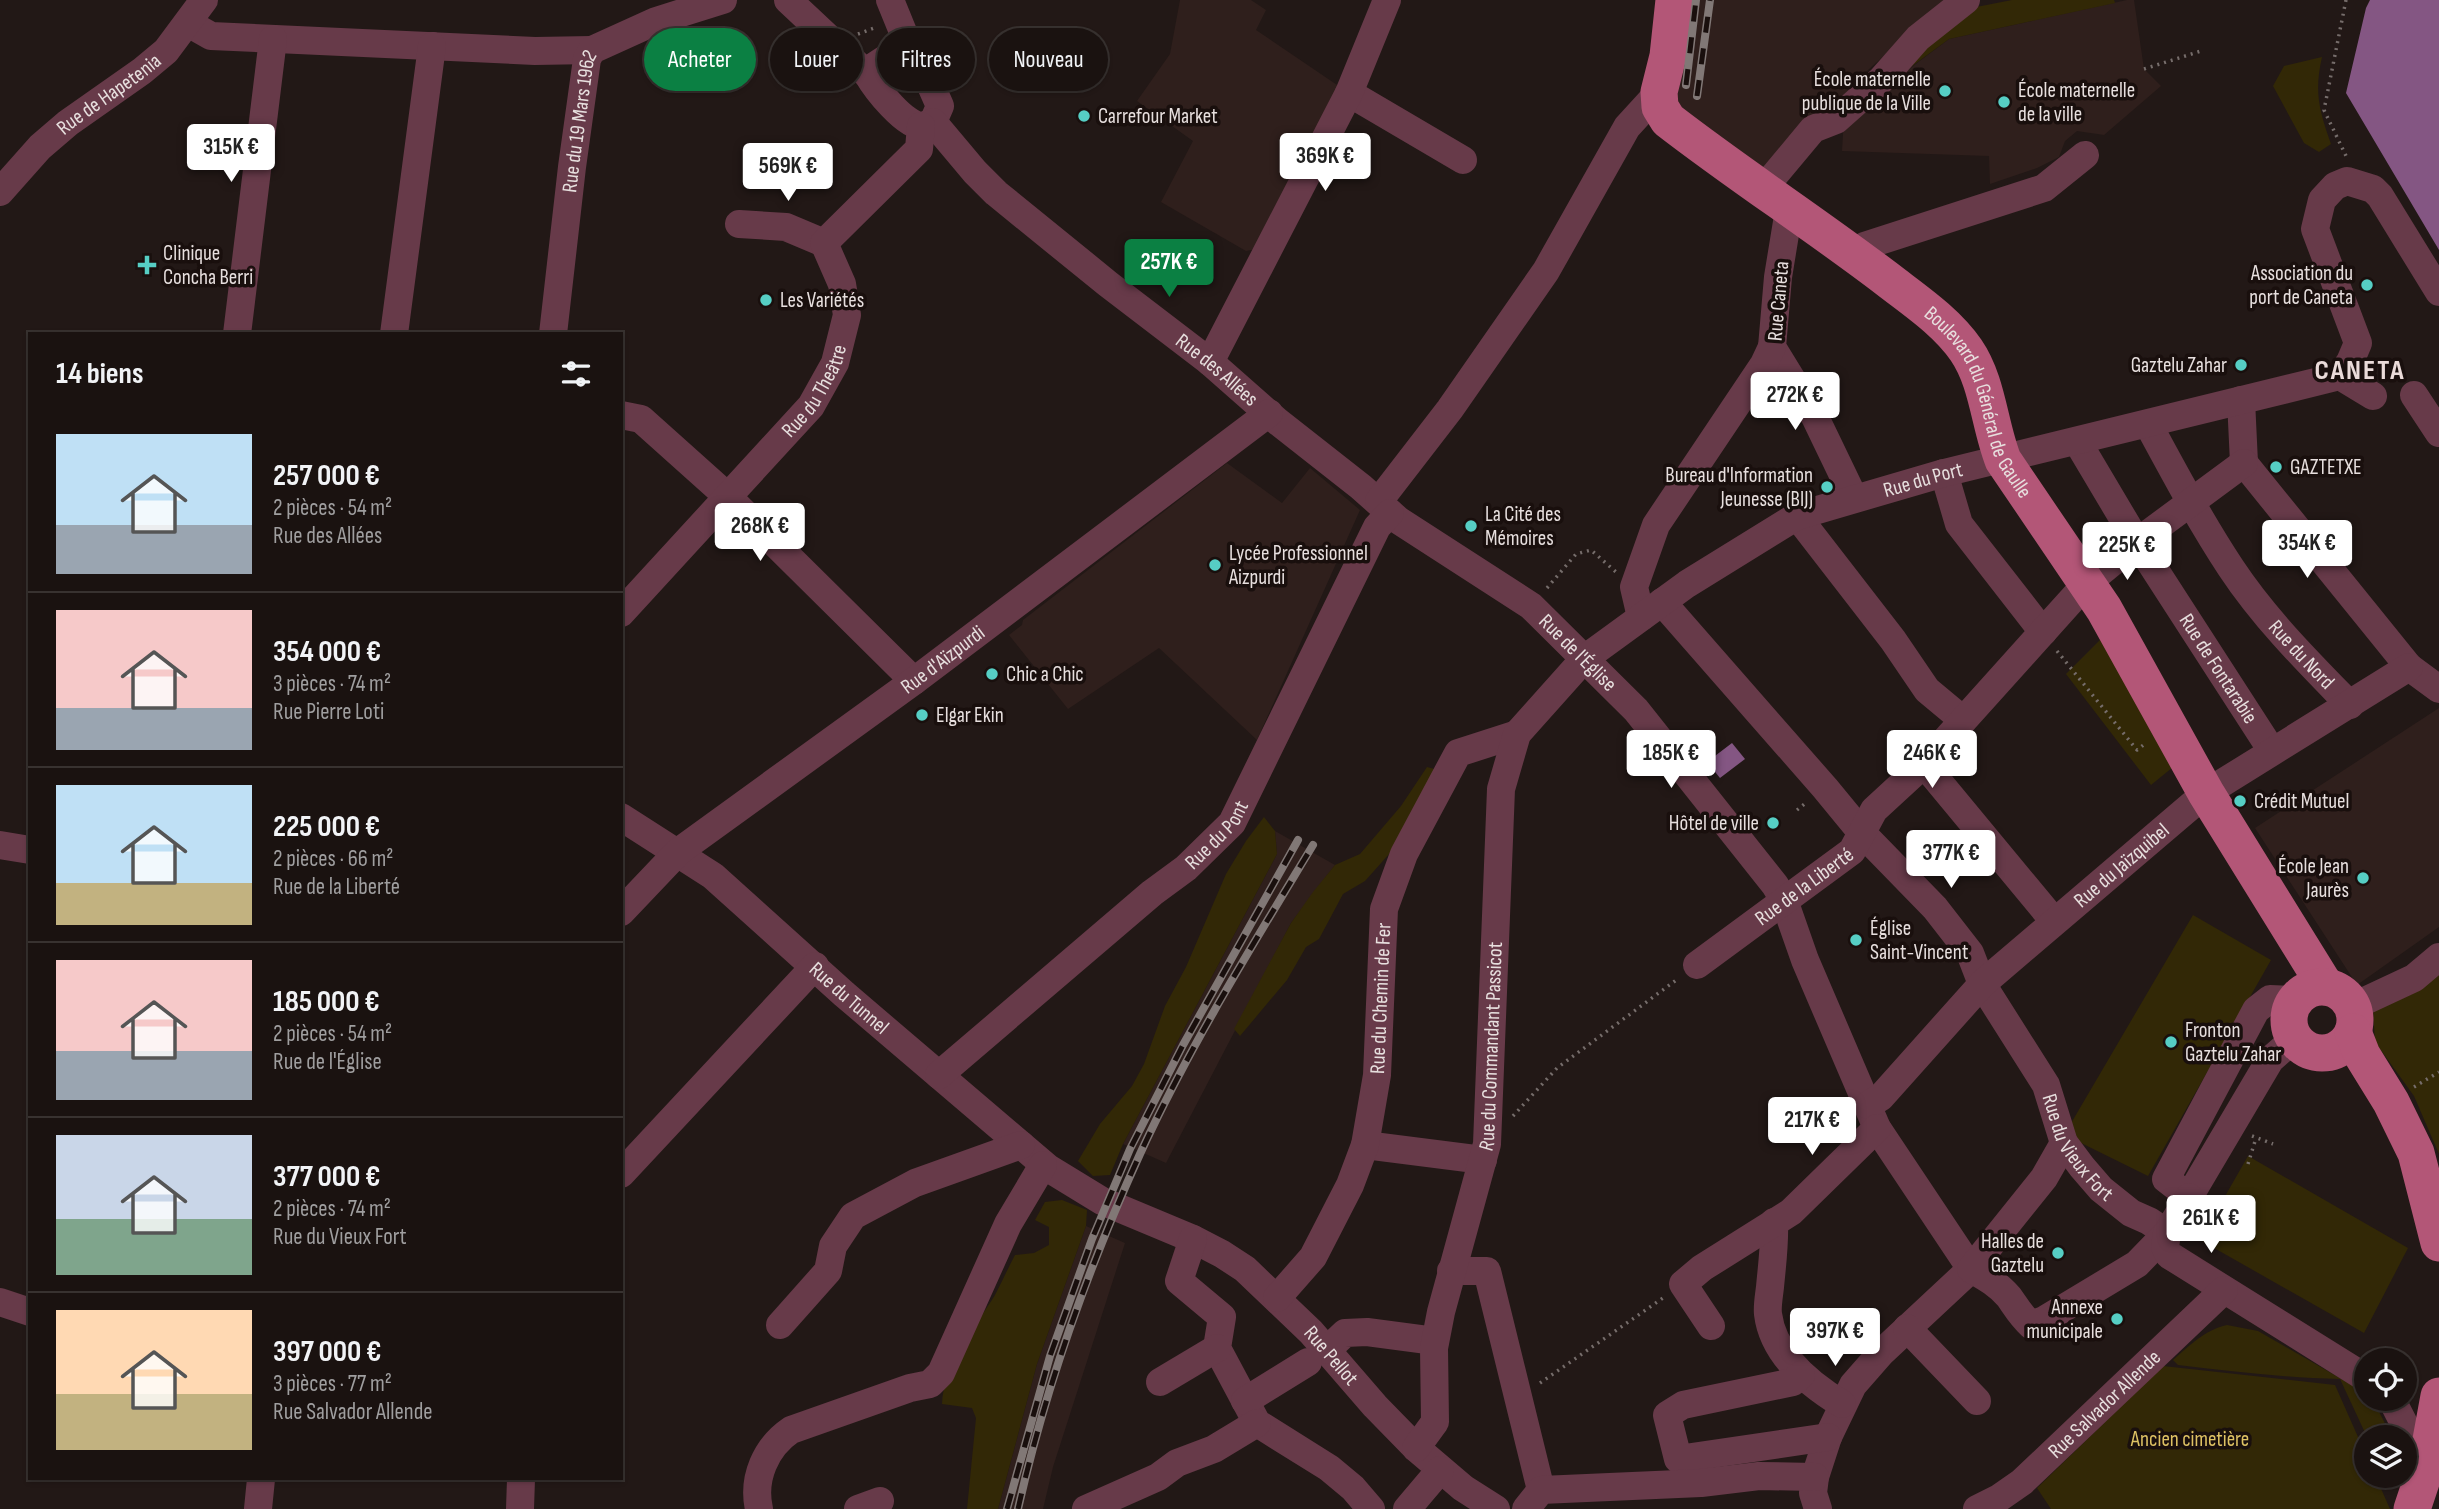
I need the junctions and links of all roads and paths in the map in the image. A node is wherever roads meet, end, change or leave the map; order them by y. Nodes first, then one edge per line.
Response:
1 (723, 0) edge
2 (781, 0) edge
3 (1387, 0) edge
4 (1674, 0) edge
5 (1966, 0) edge
6 (2346, 0) edge
7 (894, 10) edge
8 (196, 11) edge
9 (814, 28) edge
10 (898, 28) edge
11 (863, 32) edge
12 (272, 39) junction
13 (432, 46) junction
14 (592, 50) junction
15 (2201, 51) dead end
16 (877, 65) edge
17 (2144, 69) dead end
18 (863, 71) edge
19 (868, 75) junction
20 (933, 91) edge
21 (1659, 92) junction
22 (1349, 93) junction
23 (928, 132) junction
24 (2085, 155) dead end
25 (1463, 160) dead end
26 (13, 164) edge
27 (2355, 183) junction
28 (1763, 189) junction
29 (0, 192) edge
30 (1793, 210) junction
31 (739, 224) dead end
32 (824, 243) junction
33 (1855, 255) junction
34 (2439, 292) edge
35 (237, 332) edge
36 (394, 332) edge
37 (553, 332) edge
38 (1772, 347) junction
39 (1210, 362) junction
40 (2340, 376) junction
41 (2414, 395) dead end
42 (2373, 396) dead end
43 (2241, 400) junction
44 (1269, 413) junction
45 (623, 415) edge
46 (2148, 424) junction
47 (2439, 433) edge
48 (2077, 441) junction
49 (2003, 460) junction
50 (2244, 463) junction
51 (1944, 473) junction
52 (727, 496) junction
53 (1854, 498) junction
54 (2191, 502) junction
55 (1384, 507) junction
56 (1797, 516) junction
57 (2137, 542) junction
58 (2086, 584) junction
59 (1634, 586) junction
60 (1531, 607) junction
61 (1651, 609) junction
62 (623, 611) edge
63 (2043, 632) junction
64 (1584, 659) junction
65 (2409, 667) junction
66 (914, 681) junction
67 (2439, 690) edge
68 (2350, 705) junction
69 (1963, 720) junction
70 (2169, 726) junction
71 (1517, 734) junction
72 (2272, 751) junction
73 (1924, 764) junction
74 (2206, 793) junction
75 (1805, 804) dead end
76 (1797, 810) dead end
77 (623, 818) edge
78 (1862, 833) junction
79 (0, 845) edge
80 (28, 850) edge
81 (678, 852) junction
82 (1784, 900) junction
83 (623, 910) edge
84 (2054, 921) junction
85 (2439, 957) edge
86 (1697, 965) joint
87 (815, 966) junction
88 (1982, 984) junction
89 (2328, 1011) junction
90 (2294, 1039) joint
91 (939, 1075) junction
92 (1872, 1117) junction
93 (2064, 1143) junction
94 (2273, 1144) dead end
95 (1021, 1145) junction
96 (1365, 1145) junction
97 (1485, 1152) junction
98 (1044, 1164) junction
99 (2248, 1164) dead end
100 (623, 1172) edge
101 (2189, 1197) junction
102 (1154, 1222) joint
103 (1774, 1222) junction
104 (2167, 1233) junction
105 (1193, 1239) junction
106 (2439, 1243) edge
107 (1971, 1269) junction
108 (1451, 1271) junction
109 (1683, 1284) junction
110 (2224, 1290) junction
111 (1277, 1298) junction
112 (0, 1302) edge
113 (28, 1311) edge
114 (780, 1325) dead end
115 (1711, 1326) dead end
116 (1907, 1328) junction
117 (1435, 1341) junction
118 (1217, 1348) junction
119 (1318, 1356) junction
120 (2354, 1371) edge
121 (1801, 1376) junction
122 (1160, 1382) dead end
123 (1519, 1392) junction
124 (2427, 1398) edge
125 (1977, 1401) dead end
126 (1842, 1404) junction
127 (2398, 1411) edge
128 (1251, 1412) junction
129 (1828, 1437) junction
130 (1416, 1448) junction
131 (2426, 1466) junction
132 (1440, 1470) junction
133 (1815, 1477) junction
134 (261, 1480) edge
135 (521, 1480) edge
136 (1635, 1497) edge
137 (1534, 1500) edge
138 (258, 1509) edge
139 (520, 1509) edge
140 (759, 1509) edge
141 (1086, 1509) edge
142 (1371, 1509) edge
143 (1408, 1509) edge
144 (1496, 1509) edge
145 (1818, 1509) edge
146 (1977, 1509) edge
147 (2412, 1509) edge

1 - 14 street, Rue du 19 Mars 1962
2 - 9 street, Rue des Allées
3 - 22 street
4 - 21 main road
5 - 28 street
6 - 27 path
7 - 10 street
7 - 11 path
8 - 12 street
8 - 26 street, Rue de Hapetenia
12 - 13 street
12 - 35 street
13 - 14 street
13 - 36 street
14 - 37 street, Rue du 19 Mars 1962
15 - 17 path
16 - 19 street
18 - 19 street, Rue des Allées
19 - 23 street, Rue des Allées
20 - 23 street
21 - 28 main road, Boulevard du Général de Gaulle
21 - 55 street, Rue du Pont
22 - 25 street
22 - 39 street
23 - 32 street
23 - 39 street, Rue des Allées
24 - 33 street
26 - 29 street, Rue de Hapetenia
27 - 34 street
27 - 40 street
28 - 30 main road, Boulevard du Général de Gaulle
30 - 33 main road, Boulevard du Général de Gaulle
30 - 38 street, Rue Caneta
31 - 32 street
32 - 52 street, Rue du Theâtre
33 - 49 main road, Boulevard du Général de Gaulle
38 - 53 street, Rue Caneta
38 - 59 street
39 - 44 street, Rue des Allées
40 - 42 street
40 - 43 street, Rue du Port
41 - 47 street
43 - 46 street, Rue du Port
43 - 50 street
44 - 55 street, Rue des Allées
44 - 66 street, Rue d'Aïzpurdi
45 - 52 street
46 - 48 street, Rue du Port
46 - 54 street, Rue du Nord
48 - 49 street, Rue du Port
48 - 57 street, Rue de Fontarabie
49 - 51 street, Rue du Port
49 - 58 main road, Boulevard du Général de Gaulle
50 - 54 street, Rue de la Liberté
50 - 65 street
51 - 53 street, Rue du Port
51 - 63 street
52 - 62 street, Rue du Theâtre
52 - 66 street
53 - 56 street, Rue du Port
54 - 57 street, Rue de la Liberté
54 - 68 street, Rue du Nord
55 - 60 street, Rue de l'Église
55 - 91 street, Rue du Pont
56 - 61 street, Rue du Port
56 - 69 street
57 - 58 street, Rue de la Liberté
57 - 72 street, Rue de Fontarabie
58 - 63 street, Rue de la Liberté
58 - 70 main road, Boulevard du Général de Gaulle
59 - 60 path
59 - 61 street
60 - 64 street, Rue de l'Église
61 - 64 street, Rue du Port
61 - 78 street, Rue du Vieux Fort
63 - 69 street, Rue de la Liberté
63 - 70 path
64 - 71 street, Rue du Commandant Passicot
64 - 82 street, Rue de l'Église
65 - 67 street
65 - 68 street, Rue du Jaïzquibel
66 - 81 street, Rue d'Aïzpurdi
68 - 72 street, Rue du Jaïzquibel
69 - 73 street, Rue de la Liberté
70 - 74 main road, Boulevard du Général de Gaulle
71 - 96 street, Rue du Chemin de Fer
71 - 97 street, Rue du Commandant Passicot
72 - 74 street, Rue du Jaïzquibel
73 - 78 street, Rue de la Liberté
73 - 84 street
74 - 84 street, Rue du Jaïzquibel
74 - 89 main road, Boulevard du Général de Gaulle
75 - 76 path
77 - 81 street
78 - 82 street, Rue de la Liberté
78 - 88 street, Rue du Vieux Fort
79 - 80 street
81 - 83 street, Rue d'Aïzpurdi
81 - 87 street, Rue du Tunnel
82 - 86 street, Rue de la Liberté
82 - 92 street, Rue de l'Église
84 - 88 street, Rue du Jaïzquibel
85 - 89 street
86 - 97 path
87 - 91 street, Rue du Tunnel
87 - 100 street
88 - 92 street, Rue du Jaïzquibel
88 - 93 street, Rue du Vieux Fort
89 - 90 main road
89 - 101 street
89 - 106 main road
90 - 101 street
91 - 95 street, Rue du Tunnel
92 - 103 street, Rue du Jaïzquibel
92 - 107 street
93 - 104 street, Rue du Vieux Fort
93 - 107 street
94 - 99 path
95 - 98 street, Rue du Tunnel
95 - 114 street
96 - 97 street
96 - 111 street, Rue du Chemin de Fer
97 - 108 street, Rue du Commandant Passicot
98 - 102 street, Rue du Tunnel
98 - 140 street
101 - 104 street
102 - 105 street, Rue Pellot
103 - 109 street, Rue du Jaïzquibel
103 - 121 street
104 - 107 street
104 - 110 street
105 - 111 street, Rue Pellot
105 - 118 street
107 - 116 street
108 - 117 street, Rue du Commandant Passicot
108 - 123 street
109 - 115 street
109 - 123 path
110 - 120 street
110 - 146 street, Rue Salvador Allende
111 - 119 street, Rue Pellot
112 - 113 street
116 - 125 street
116 - 126 street
117 - 119 street
117 - 130 street, Rue du Commandant Passicot
118 - 122 street
118 - 128 street
119 - 128 street
119 - 130 street, Rue Pellot
121 - 126 street
121 - 129 street
123 - 137 street
124 - 131 main road
126 - 129 street
127 - 131 street
128 - 141 street
128 - 142 street
129 - 133 street
130 - 132 street, Rue Pellot
131 - 147 main road
132 - 143 street
132 - 144 street, Rue Pellot
133 - 136 street
133 - 145 street
134 - 138 street
135 - 139 street
136 - 137 street

